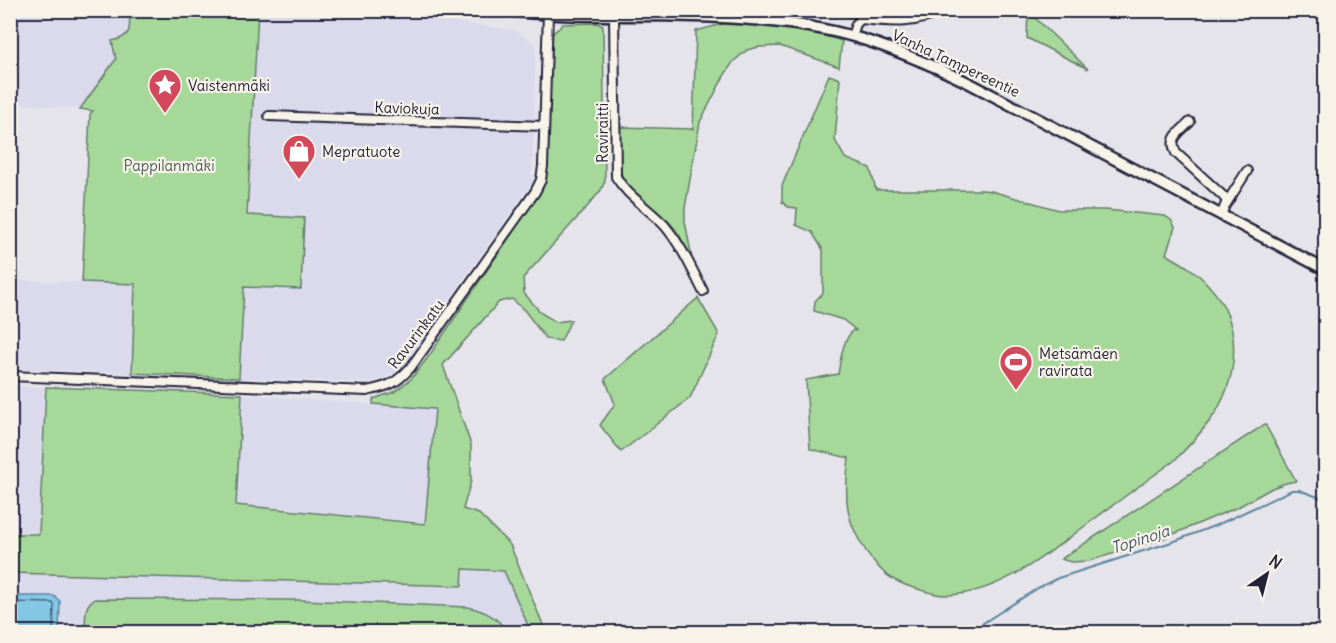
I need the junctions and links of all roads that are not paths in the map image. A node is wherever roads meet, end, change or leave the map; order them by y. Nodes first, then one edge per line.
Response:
1 (501, 10) edge
2 (944, 10) edge
3 (548, 14) junction
4 (614, 15) junction
5 (852, 36) junction
6 (269, 116) dead end
7 (1190, 122) dead end
8 (544, 126) junction
9 (1247, 171) dead end
10 (1227, 204) junction
11 (1221, 215) junction
12 (1326, 270) edge
13 (703, 291) dead end
14 (10, 376) edge

1 - 3 main road, Vanha Tampereentie
2 - 5 street
3 - 4 main road, Vanha Tampereentie
3 - 8 street, Ravurinkatu
4 - 5 main road, Vanha Tampereentie
4 - 13 street, Raviraitti
5 - 11 main road, Vanha Tampereentie
6 - 8 street, Kaviokuja
7 - 10 street
8 - 14 street, Ravurinkatu
9 - 10 street
10 - 11 street
11 - 12 main road, Vanha Tampereentie

